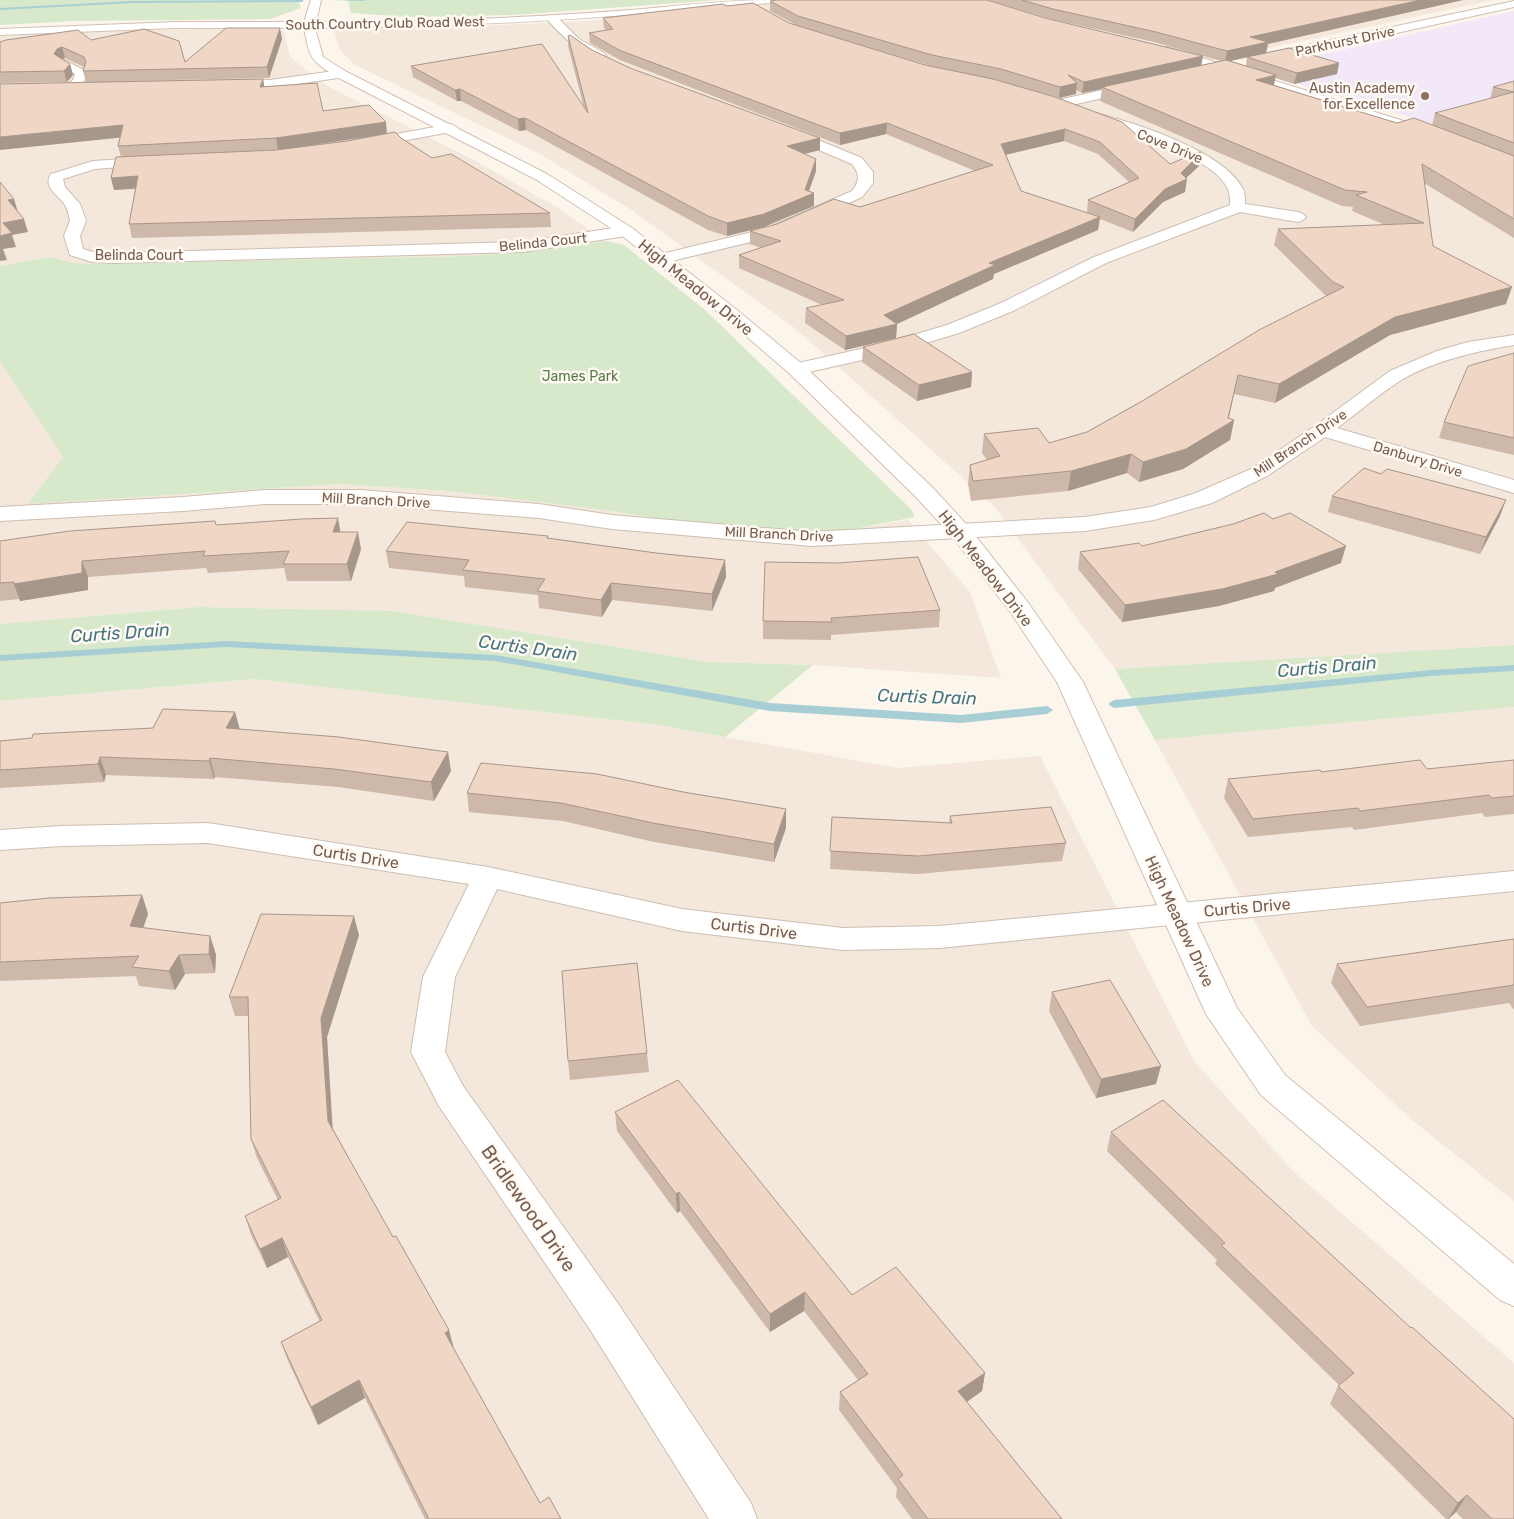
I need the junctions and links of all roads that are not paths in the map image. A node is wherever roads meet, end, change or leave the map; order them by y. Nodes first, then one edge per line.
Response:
1 (316, 0) edge
2 (1514, 4) edge
3 (767, 7) edge
4 (552, 18) junction
5 (309, 25) junction
6 (0, 32) edge
7 (1154, 48) edge
8 (65, 64) edge
9 (615, 65) edge
10 (1222, 67) junction
11 (341, 74) junction
12 (1193, 74) edge
13 (1155, 82) edge
14 (212, 86) edge
15 (56, 88) edge
16 (70, 88) junction
17 (89, 88) edge
18 (1040, 98) edge
19 (1059, 104) junction
20 (774, 127) edge
21 (451, 128) junction
22 (1444, 139) edge
23 (349, 147) edge
24 (170, 160) edge
25 (1238, 207) junction
26 (1298, 217) dead end
27 (626, 231) junction
28 (663, 258) junction
29 (1514, 340) edge
30 (796, 369) junction
31 (1322, 430) junction
32 (1514, 487) edge
33 (0, 514) edge
34 (959, 530) junction
35 (0, 840) edge
36 (488, 878) junction
37 (1514, 882) edge
38 (1178, 913) junction
39 (1514, 1288) edge
40 (736, 1519) edge

1 - 5 street, High Meadow Drive
2 - 10 street, Parkhurst Drive
3 - 4 street, South Country Club Road West
4 - 5 street, South Country Club Road West
4 - 9 street
5 - 6 street, South Country Club Road West
5 - 11 street, High Meadow Drive
7 - 10 street
8 - 16 street
10 - 12 street, Parkhurst Drive
10 - 22 street
11 - 14 street
11 - 21 street, High Meadow Drive
13 - 19 street
15 - 16 street
16 - 17 street
18 - 19 street, Cove Drive
19 - 25 street, Cove Drive
20 - 28 street
21 - 23 street
21 - 27 street, High Meadow Drive
24 - 27 street, Belinda Court
25 - 26 street
25 - 30 street
27 - 28 street, High Meadow Drive
28 - 30 street, High Meadow Drive
29 - 31 street, Mill Branch Drive
30 - 34 street, High Meadow Drive
31 - 32 street, Danbury Drive
31 - 34 street, Mill Branch Drive
33 - 34 street, Mill Branch Drive
34 - 38 street, High Meadow Drive
35 - 36 street, Curtis Drive
36 - 38 street, Curtis Drive
36 - 40 street, Bridlewood Drive
37 - 38 street, Curtis Drive
38 - 39 street, High Meadow Drive

